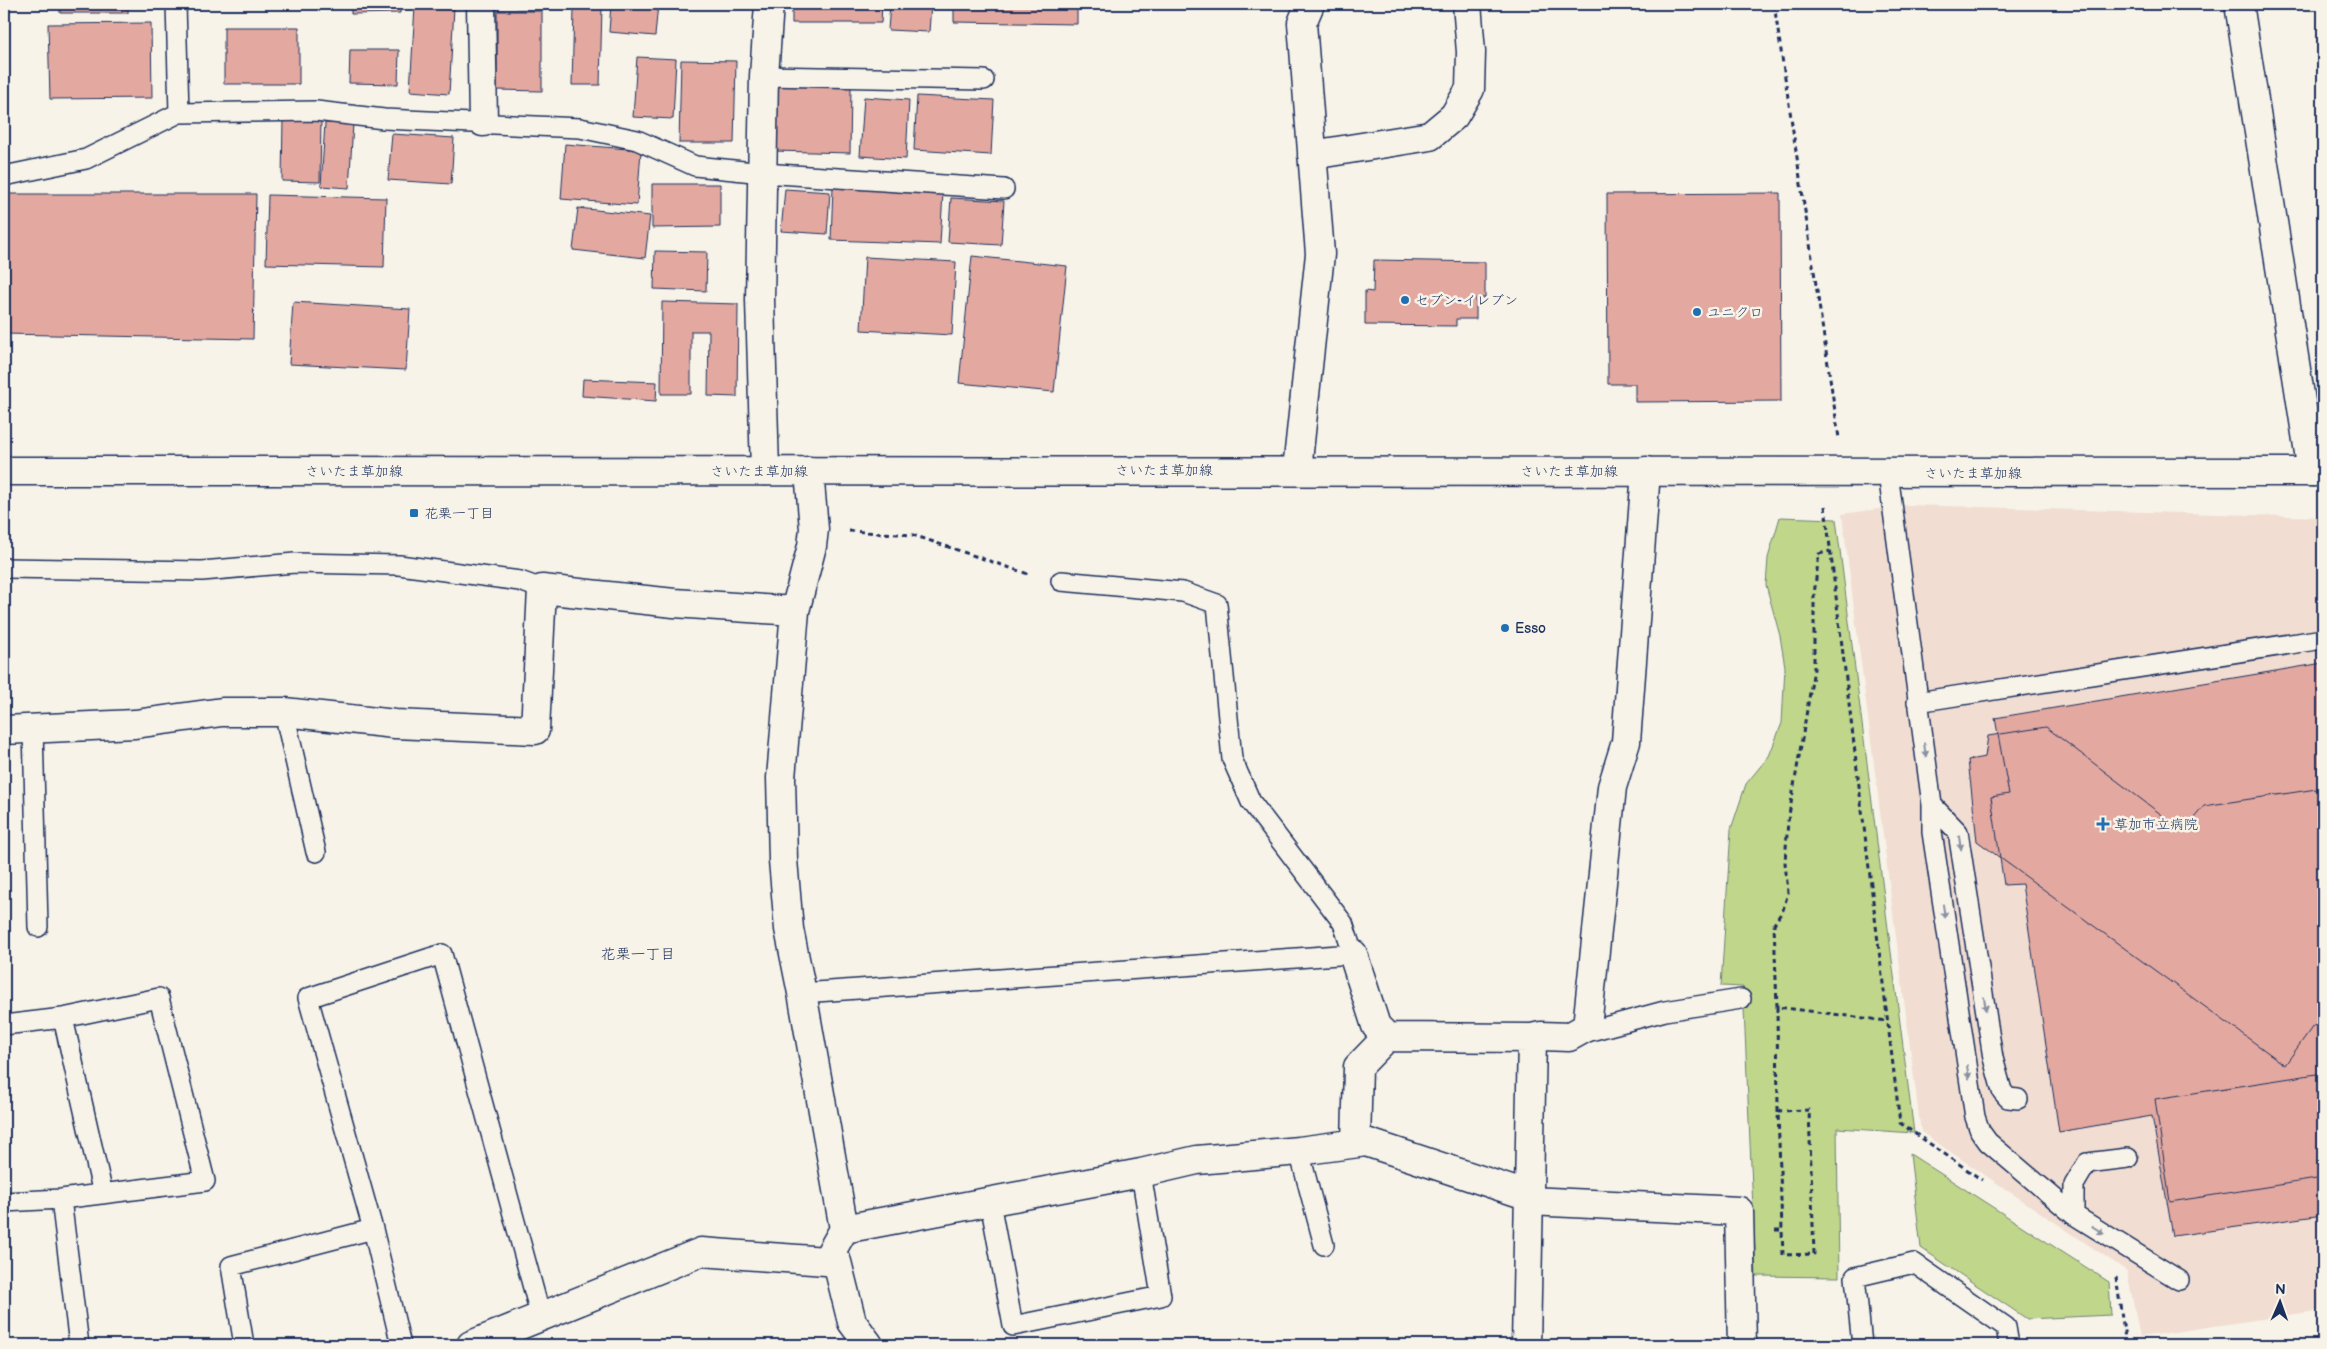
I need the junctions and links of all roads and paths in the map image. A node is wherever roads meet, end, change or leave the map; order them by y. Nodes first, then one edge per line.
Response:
1 (176, 4) edge
2 (482, 4) edge
3 (769, 4) edge
4 (1310, 4) edge
5 (1467, 4) edge
6 (1774, 4) edge
7 (2239, 4) edge
8 (764, 76) junction
9 (984, 80) dead end
10 (179, 113) junction
11 (483, 122) junction
12 (1312, 155) junction
13 (763, 173) junction
14 (4, 176) edge
15 (1004, 189) dead end
16 (1840, 438) dead end
17 (1297, 470) junction
18 (4, 471) edge
19 (766, 471) junction
20 (809, 471) junction
21 (1646, 471) junction
22 (2318, 472) edge
23 (1888, 473) junction
24 (814, 529) junction
25 (1830, 551) dead end
26 (4, 568) edge
27 (1061, 581) joint
28 (542, 589) junction
29 (795, 611) junction
30 (2323, 639) edge
31 (1918, 702) junction
32 (284, 712) junction
33 (32, 728) junction
34 (4, 730) edge
35 (1932, 805) junction
36 (316, 852) dead end
37 (38, 926) dead end
38 (1353, 954) junction
39 (802, 993) junction
40 (1741, 999) dead end
41 (1777, 1007) junction
42 (63, 1018) junction
43 (1888, 1021) dead end
44 (4, 1025) edge
45 (1387, 1037) junction
46 (1569, 1037) junction
47 (1532, 1038) junction
48 (2018, 1099) dead end
49 (1778, 1111) junction
50 (1356, 1143) junction
51 (1299, 1151) junction
52 (2128, 1158) dead end
53 (1141, 1173) junction
54 (104, 1194) junction
55 (1529, 1198) junction
56 (61, 1199) junction
57 (4, 1202) edge
58 (990, 1202) junction
59 (2074, 1215) junction
60 (373, 1229) junction
61 (844, 1229) junction
62 (1782, 1230) junction
63 (1740, 1232) junction
64 (1324, 1245) dead end
65 (826, 1261) junction
66 (2179, 1280) dead end
67 (541, 1317) junction
68 (79, 1345) edge
69 (244, 1345) edge
70 (401, 1345) edge
71 (471, 1345) edge
72 (869, 1345) edge
73 (1526, 1345) edge
74 (1742, 1345) edge
75 (1862, 1345) edge
76 (2008, 1345) edge

1 - 10 lane
2 - 11 street
3 - 8 street
4 - 12 street
5 - 12 street
6 - 16 path
7 - 22 street
8 - 9 lane
8 - 13 street
10 - 11 lane
10 - 14 lane
11 - 13 lane
12 - 17 street
13 - 15 lane
13 - 19 street
17 - 20 street, さいたま草加線
17 - 21 street, さいたま草加線
18 - 19 street, さいたま草加線
19 - 20 street, さいたま草加線
20 - 24 street
21 - 23 street, さいたま草加線
21 - 46 street
22 - 23 street, さいたま草加線
23 - 31 lane
24 - 27 path
24 - 29 street
25 - 41 path
26 - 28 lane
27 - 38 lane
28 - 29 street
28 - 32 street
29 - 39 street
30 - 31 lane
31 -> 35 lane
32 - 33 street
32 - 36 lane
33 - 34 street
33 - 37 lane
35 -> 48 lane
35 -> 59 lane
38 - 39 lane
38 - 45 street
39 - 61 street
40 - 46 lane
41 - 43 path
41 - 49 path
42 - 44 lane
42 - 54 lane
42 - 54 lane
45 - 47 street
45 - 50 street
46 - 47 street
47 - 55 street
49 - 62 path
49 - 62 path
50 - 51 street
50 - 55 street
51 - 53 street
51 - 64 lane
52 - 59 lane
53 - 58 street
53 - 58 lane
54 - 56 lane
55 - 63 street
55 - 73 street
56 - 57 lane
56 - 68 lane
58 - 61 street
59 -> 66 lane
60 - 67 lane
60 - 69 lane
60 - 70 lane
61 - 65 street
62 - 63 path
63 - 74 street
65 - 67 street
65 - 72 street
67 - 71 street
75 - 76 lane

